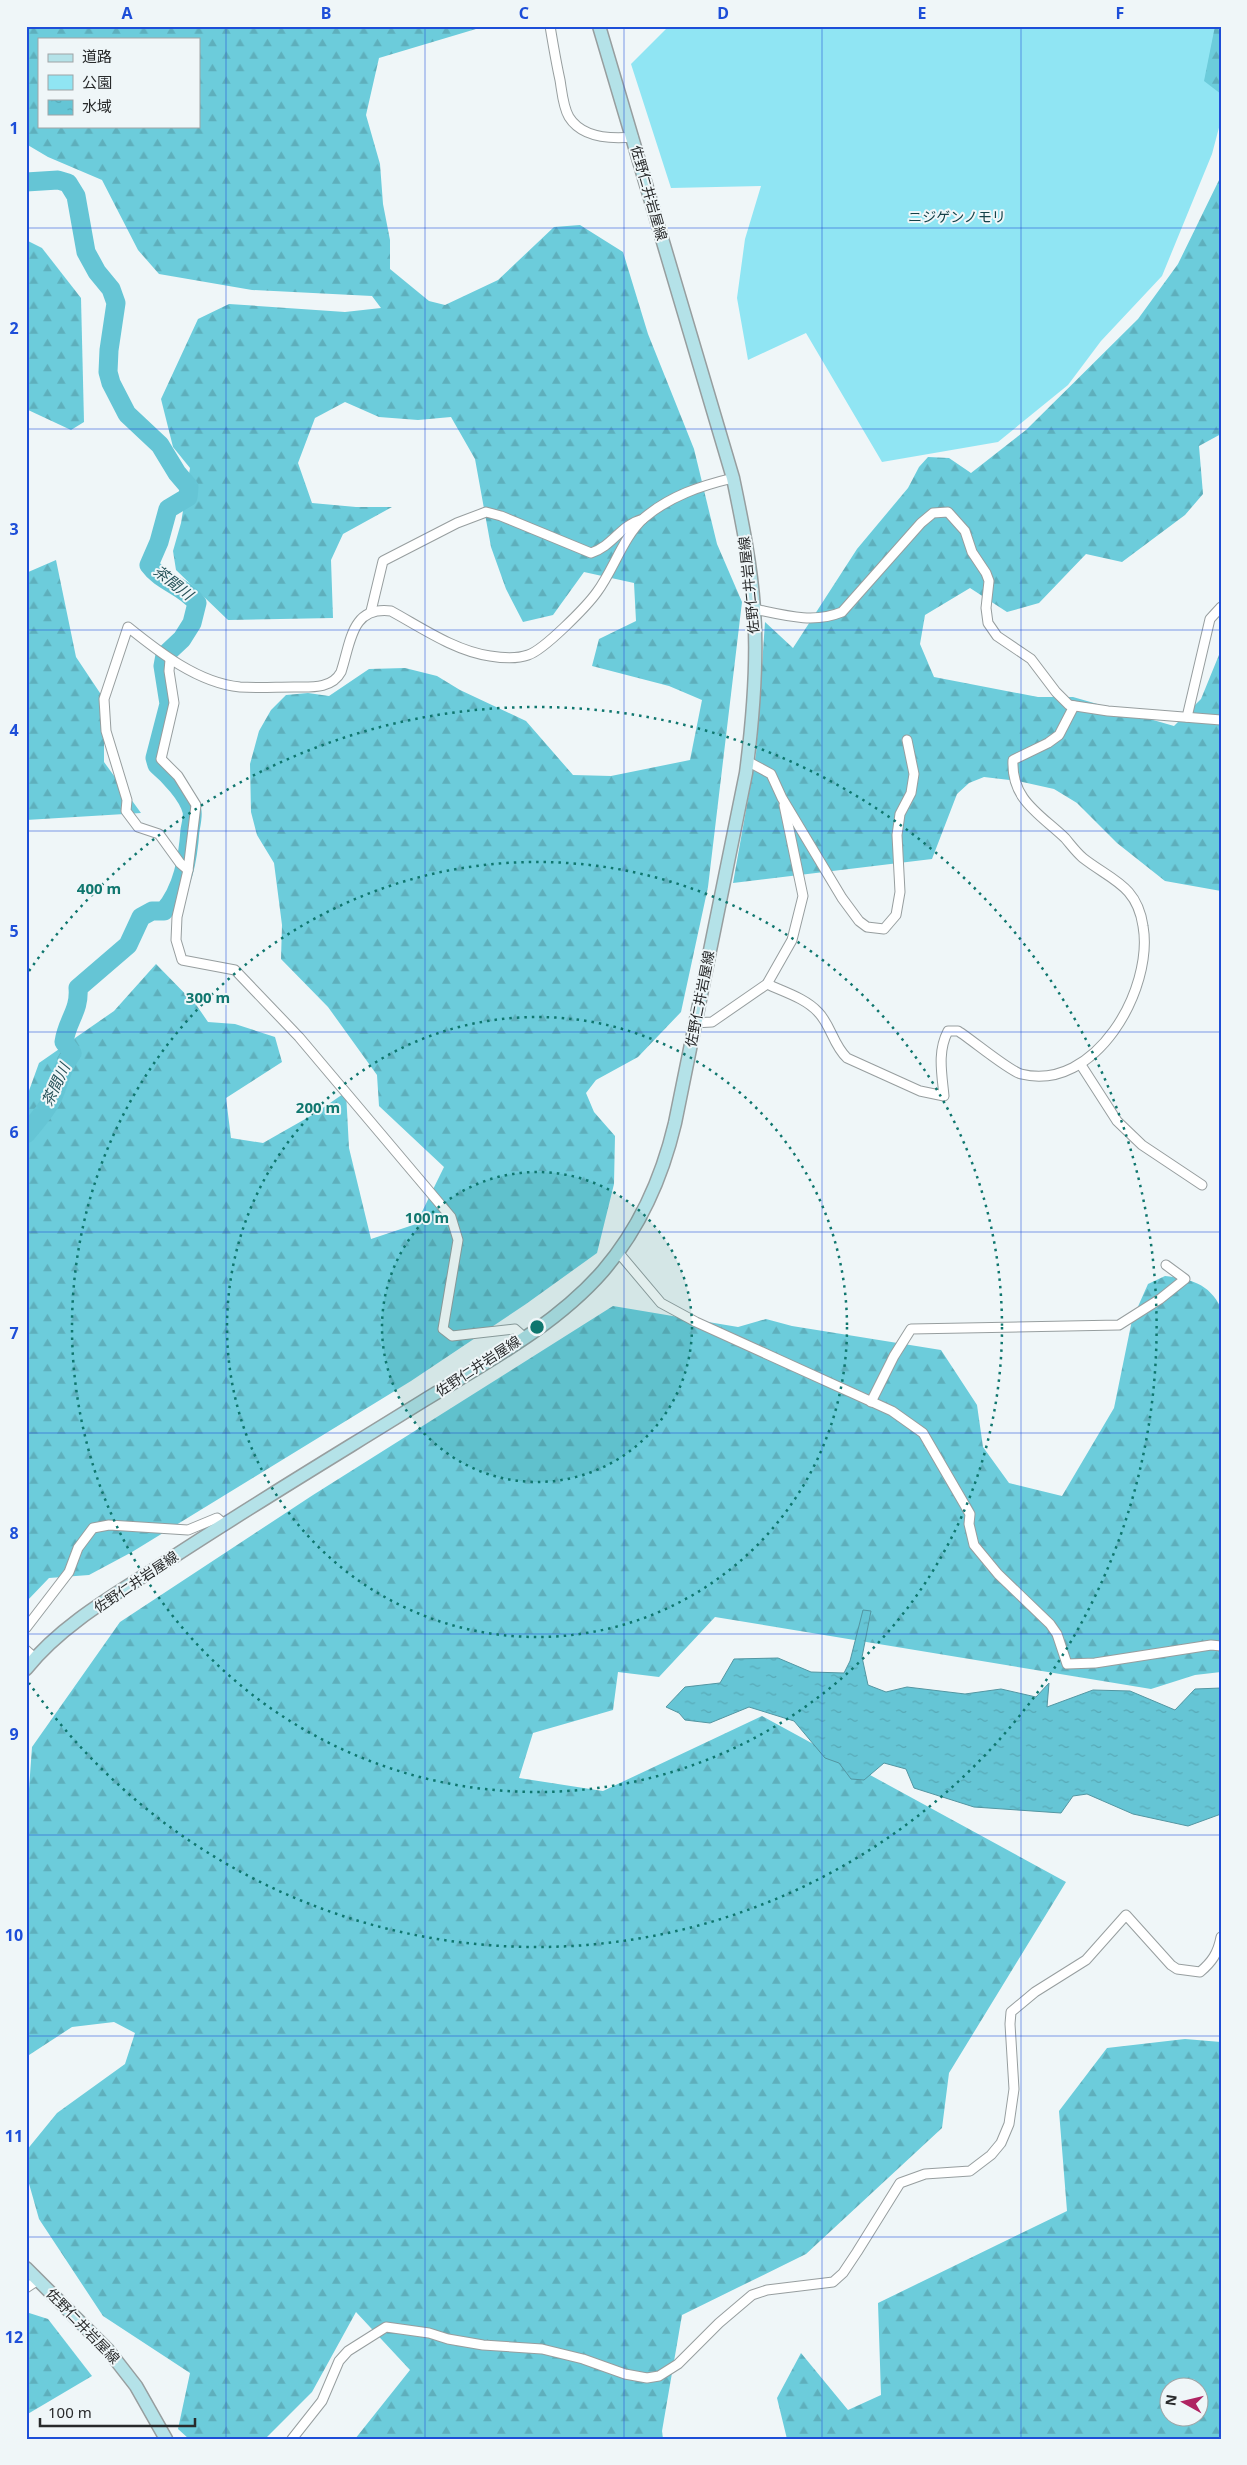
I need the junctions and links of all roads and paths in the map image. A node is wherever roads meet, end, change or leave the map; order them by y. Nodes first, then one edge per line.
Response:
1 (550, 26) edge
2 (599, 27) edge
3 (633, 137) junction
4 (733, 478) junction
5 (643, 519) junction
6 (1221, 608) edge
7 (754, 609) junction
8 (371, 611) junction
9 (167, 658) junction
10 (1074, 706) junction
11 (1188, 717) junction
12 (1221, 720) edge
13 (907, 740) dead end
14 (747, 761) junction
15 (782, 798) junction
16 (188, 870) junction
17 (767, 984) junction
18 (694, 1023) junction
19 (1081, 1065) junction
20 (1202, 1185) dead end
21 (618, 1252) junction
22 (1166, 1265) dead end
23 (524, 1337) junction
24 (871, 1402) junction
25 (224, 1524) junction
26 (26, 1628) edge
27 (1221, 1646) edge
28 (31, 1654) edge
29 (26, 1669) edge
30 (1221, 1937) edge
31 (26, 2268) edge
32 (38, 2280) junction
33 (26, 2288) edge
34 (166, 2439) edge
35 (292, 2439) edge

1 - 3 street
2 - 3 main road, 佐野仁井岩屋線
3 - 4 main road, 佐野仁井岩屋線
4 - 5 street
4 - 7 main road, 佐野仁井岩屋線
5 - 8 street
5 - 8 street
6 - 11 street
7 - 10 street
7 - 14 main road, 佐野仁井岩屋線
8 - 9 street
9 - 16 street
9 - 16 street
10 - 11 street
10 - 19 street
11 - 12 street
13 - 15 street
14 - 15 street
14 - 18 main road, 佐野仁井岩屋線
15 - 17 street
16 - 23 street
17 - 18 street
17 - 19 street
18 - 21 main road, 佐野仁井岩屋線
19 - 20 street
21 - 23 main road, 佐野仁井岩屋線
21 - 24 street
22 - 24 street
23 - 25 main road, 佐野仁井岩屋線
24 - 27 street
25 - 26 street
25 - 28 main road, 佐野仁井岩屋線
28 - 29 main road, 佐野仁井岩屋線
30 - 35 street
31 - 32 main road, 佐野仁井岩屋線
32 - 33 street
32 - 34 main road, 佐野仁井岩屋線

